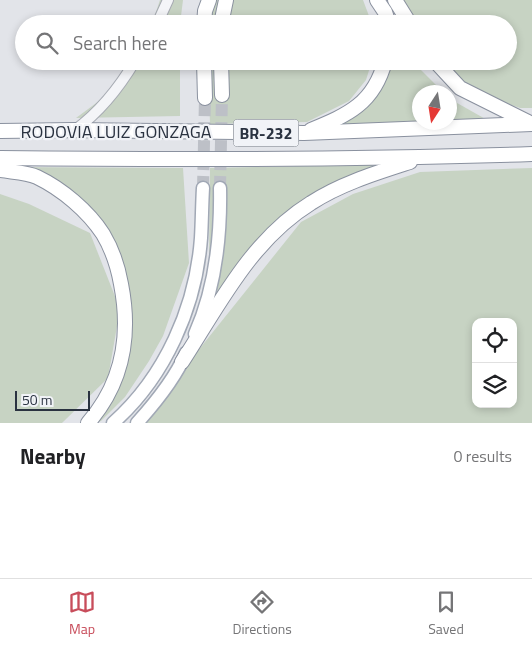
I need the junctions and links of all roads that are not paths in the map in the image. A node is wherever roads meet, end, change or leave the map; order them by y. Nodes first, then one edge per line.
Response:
1 (168, 0) edge
2 (209, 0) edge
3 (226, 0) edge
4 (377, 0) edge
5 (395, 0) edge
6 (161, 15) edge
7 (205, 15) edge
8 (223, 15) edge
9 (386, 15) edge
10 (404, 15) edge
11 (130, 70) edge
12 (204, 70) edge
13 (221, 70) edge
14 (381, 70) edge
15 (443, 70) edge
16 (222, 95) tunnel mouth
17 (205, 98) tunnel mouth
18 (531, 124) edge
19 (75, 130) junction
20 (0, 132) edge
21 (304, 134) junction
22 (532, 154) edge
23 (0, 158) edge
24 (425, 158) junction
25 (0, 170) edge
26 (203, 188) tunnel mouth
27 (220, 188) tunnel mouth
28 (182, 362) junction
29 (88, 423) edge
30 (113, 423) edge
31 (138, 423) edge

1 - 6 street
2 - 7 highway
3 - 8 highway
4 - 9 highway
5 - 10 highway
11 - 19 street
12 - 17 highway
13 - 16 highway
14 - 21 highway
15 - 18 highway
18 - 21 highway, RODOVIA LUIZ GONZAGA / BR-232
19 - 20 highway, RODOVIA LUIZ GONZAGA / BR-232
19 - 21 highway, RODOVIA LUIZ GONZAGA / BR-232
22 - 24 highway, RODOVIA LUIZ GONZAGA / BR-232
23 - 24 highway, RODOVIA LUIZ GONZAGA / BR-232
24 - 28 highway
25 - 29 highway
26 - 30 main road
27 - 28 main road
28 - 31 main road

